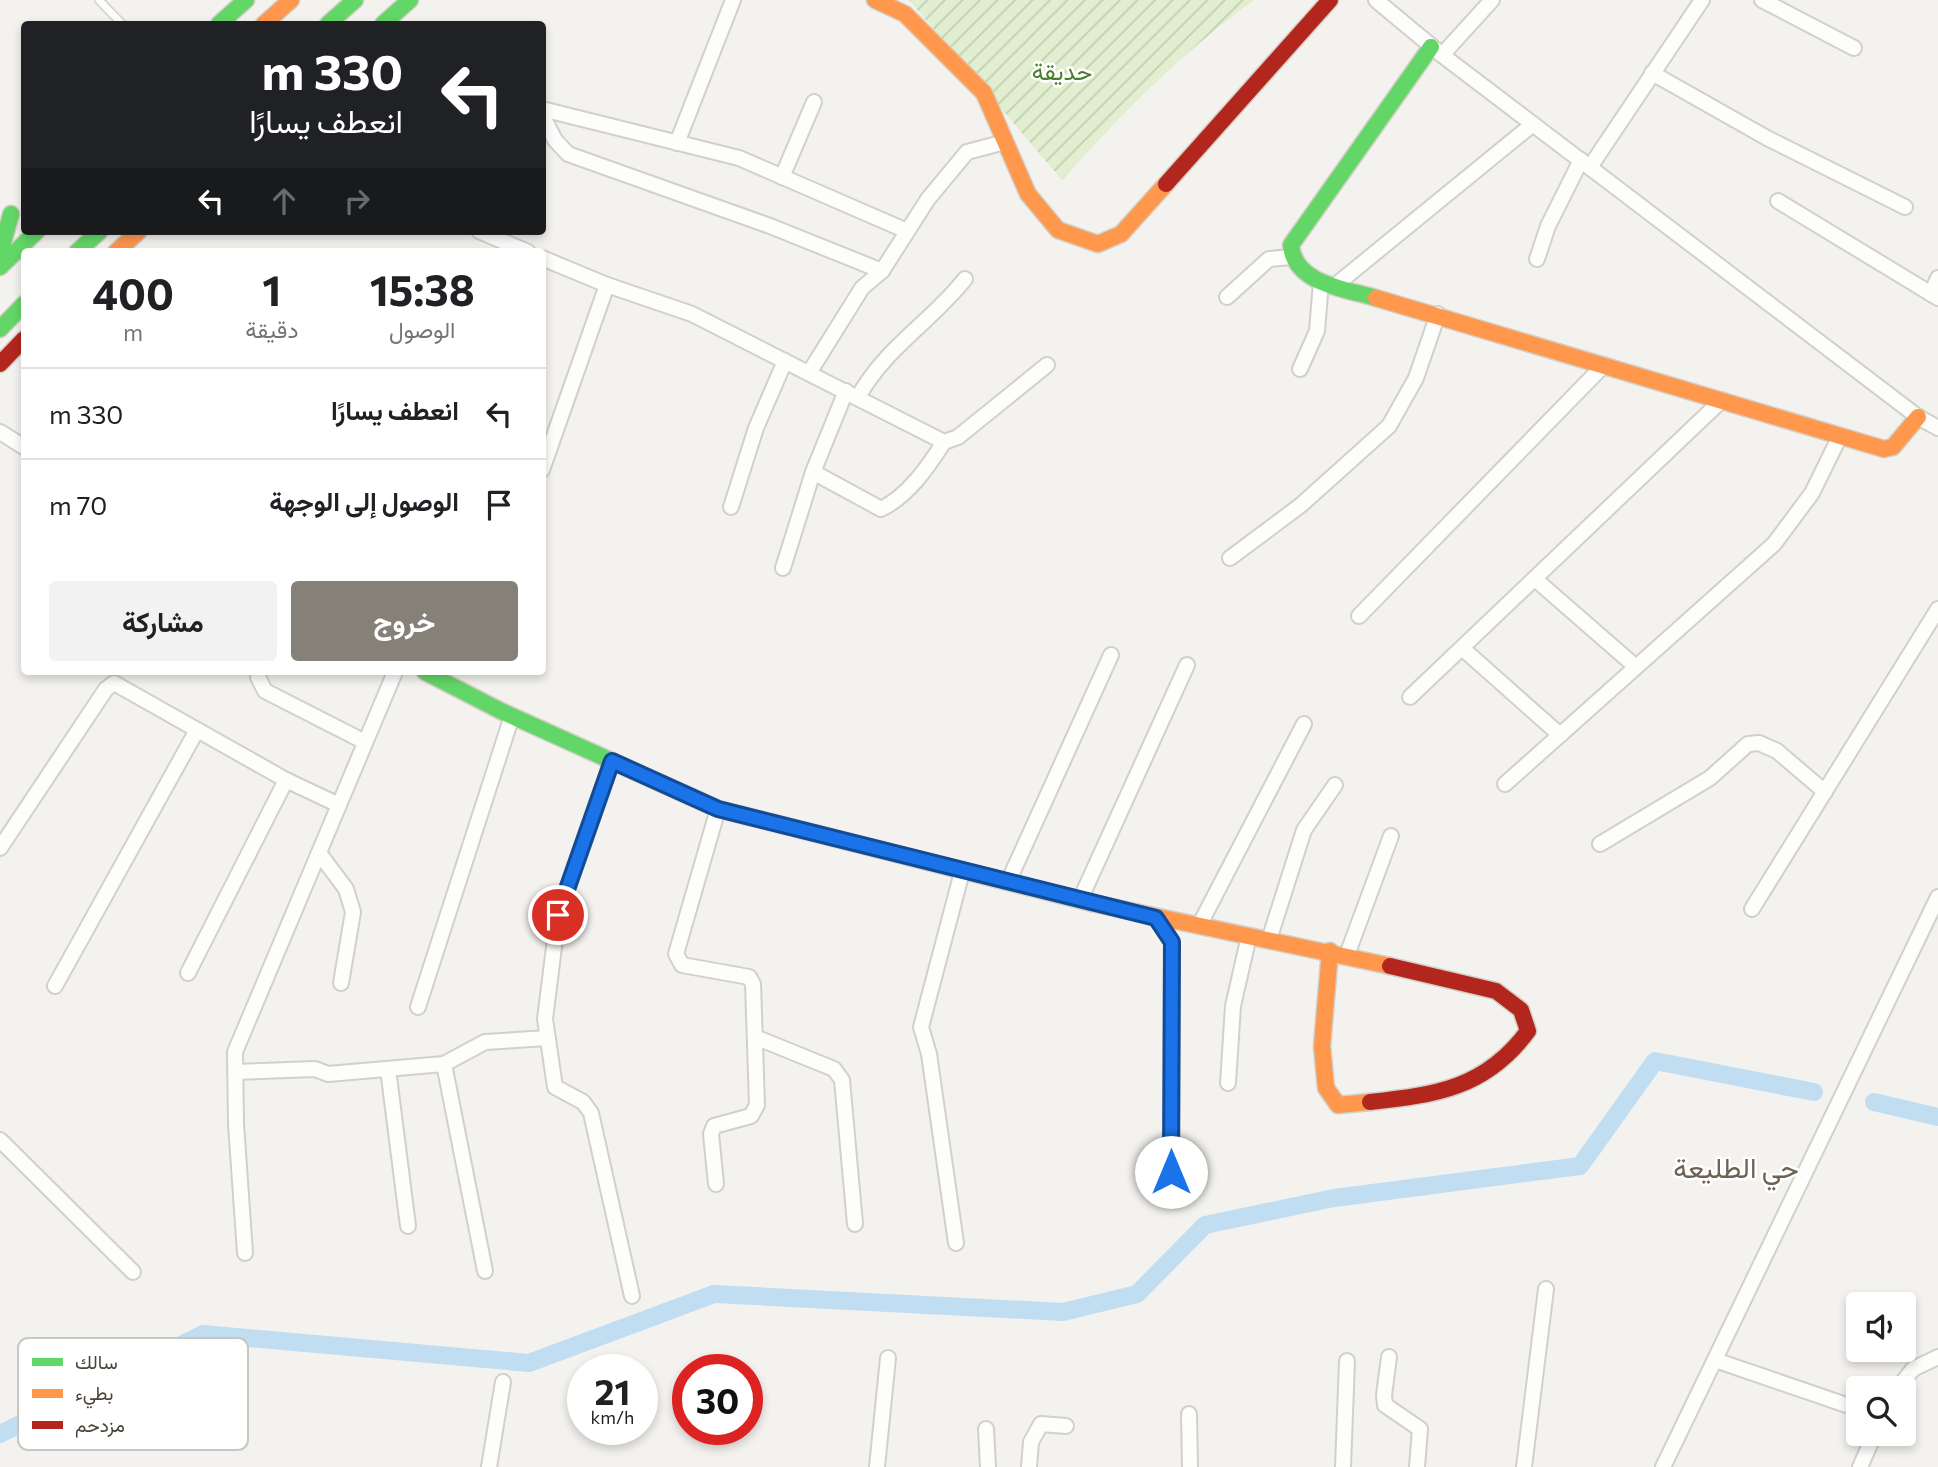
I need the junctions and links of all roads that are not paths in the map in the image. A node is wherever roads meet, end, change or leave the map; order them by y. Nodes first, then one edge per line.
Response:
1 (100, 0) edge
2 (246, 0) edge
3 (291, 0) edge
4 (355, 0) edge
5 (410, 0) edge
6 (733, 0) edge
7 (875, 0) edge
8 (1330, 0) edge
9 (1377, 0) edge
10 (1492, 0) edge
11 (1702, 0) edge
12 (1762, 0) edge
13 (119, 21) edge
14 (222, 21) edge
15 (267, 21) edge
16 (331, 21) edge
17 (386, 21) edge
18 (1854, 48) dead end
19 (1437, 51) junction
20 (1652, 72) junction
21 (814, 102) dead end
22 (546, 110) edge
23 (546, 123) edge
24 (1533, 124) junction
25 (1005, 142) junction
26 (677, 143) junction
27 (1585, 164) junction
28 (782, 177) junction
29 (1778, 201) dead end
30 (21, 205) edge
31 (1905, 207) dead end
32 (6, 219) edge
33 (907, 231) junction
34 (33, 235) edge
35 (96, 235) edge
36 (135, 235) edge
37 (488, 235) edge
38 (81, 248) edge
39 (120, 248) edge
40 (519, 248) edge
41 (0, 254) edge
42 (1291, 257) junction
43 (1538, 259) dead end
44 (546, 260) edge
45 (0, 267) edge
46 (882, 271) junction
47 (1938, 278) edge
48 (965, 279) dead end
49 (1329, 283) junction
50 (607, 285) junction
51 (1935, 296) edge
52 (1227, 297) dead end
53 (21, 307) edge
54 (1438, 314) junction
55 (0, 329) edge
56 (21, 342) edge
57 (785, 360) junction
58 (0, 364) edge
59 (1047, 365) dead end
60 (1604, 365) junction
61 (1300, 369) dead end
62 (809, 373) junction
63 (852, 394) junction
64 (1722, 400) junction
65 (1918, 416) junction
66 (1938, 428) edge
67 (0, 432) edge
68 (1839, 438) junction
69 (944, 442) junction
70 (21, 445) edge
71 (546, 459) edge
72 (813, 472) junction
73 (731, 507) dead end
74 (1230, 558) dead end
75 (783, 568) dead end
76 (1535, 579) junction
77 (1938, 609) edge
78 (1359, 617) dead end
79 (1462, 648) junction
80 (1111, 655) dead end
81 (1187, 665) dead end
82 (1636, 667) junction
83 (256, 675) edge
84 (394, 675) edge
85 (431, 675) edge
86 (1410, 697) dead end
87 (512, 716) junction
88 (1304, 724) dead end
89 (197, 730) junction
90 (1560, 736) junction
91 (365, 742) junction
92 (612, 761) junction
93 (286, 780) junction
94 (1505, 784) dead end
95 (1335, 785) dead end
96 (1825, 792) junction
97 (339, 804) junction
98 (718, 809) junction
99 (1391, 836) dead end
100 (1600, 844) dead end
101 (0, 848) edge
102 (319, 853) junction
103 (962, 872) junction
104 (1009, 880) junction
105 (1938, 897) edge
106 (1080, 900) junction
107 (1752, 909) dead end
108 (1156, 918) junction
109 (1199, 926) junction
110 (1250, 936) junction
111 (1269, 940) junction
112 (1330, 951) junction
113 (1348, 955) junction
114 (188, 973) dead end
115 (341, 983) dead end
116 (55, 986) dead end
117 (418, 1007) dead end
118 (755, 1037) junction
119 (548, 1038) junction
120 (444, 1064) junction
121 (388, 1069) junction
122 (235, 1072) junction
123 (1228, 1083) dead end
124 (0, 1140) edge
125 (716, 1184) dead end
126 (1171, 1198) dead end
127 (855, 1224) dead end
128 (408, 1226) dead end
129 (956, 1243) dead end
130 (245, 1253) dead end
131 (485, 1271) dead end
132 (133, 1272) dead end
133 (1546, 1289) dead end
134 (632, 1296) dead end
135 (1390, 1357) dead end
136 (1938, 1357) edge
137 (888, 1358) dead end
138 (1715, 1360) junction
139 (1347, 1361) dead end
140 (1907, 1376) edge
141 (503, 1382) dead end
142 (1846, 1405) edge
143 (1189, 1414) dead end
144 (1066, 1426) dead end
145 (986, 1429) dead end
146 (1869, 1446) edge
147 (489, 1467) edge
148 (877, 1467) edge
149 (988, 1467) edge
150 (1029, 1467) edge
151 (1190, 1467) edge
152 (1343, 1467) edge
153 (1417, 1467) edge
154 (1524, 1467) edge
155 (1663, 1467) edge
156 (1860, 1467) edge

1 - 13 lane
2 - 14 main road
3 - 15 main road
4 - 16 main road
5 - 17 main road
6 - 26 street
7 - 25 main road
8 - 25 main road
9 - 19 street
10 - 19 street
11 - 20 street
12 - 18 street
19 - 24 street
19 - 42 main road
20 - 27 street
20 - 31 street
21 - 28 street
22 - 26 street
23 - 46 street
24 - 27 street
24 - 49 street
25 - 33 street
26 - 28 street
27 - 43 street
27 - 65 street
28 - 33 street
29 - 51 street
30 - 32 main road
32 - 41 main road
33 - 46 street
34 - 45 main road
35 - 38 main road
36 - 39 main road
37 - 40 street
42 - 49 main road
42 - 52 street
44 - 50 street
46 - 62 street
47 - 51 street
48 - 63 street
49 - 54 main road
49 - 61 street
50 - 57 street
50 - 71 street
53 - 55 main road
54 - 60 main road
54 - 74 street
56 - 58 main road
57 - 62 street
57 - 73 street
59 - 69 street
60 - 64 main road
60 - 78 street
62 - 63 street
63 - 69 street
63 - 72 street
64 - 68 main road
64 - 76 street
65 - 66 street
65 - 68 main road
67 - 70 street
68 - 82 street
69 - 72 street
72 - 75 street
76 - 79 street
76 - 82 street
77 - 96 street
79 - 86 street
79 - 90 street
80 - 104 street
81 - 106 street
82 - 90 street
83 - 91 street
84 - 91 street
85 - 87 main road
87 - 92 main road
87 - 117 street
88 - 109 street
89 - 93 street
89 - 101 street
89 - 116 street
90 - 94 street
91 - 97 street
92 - 98 main road
92 - 119 street
93 - 97 street
93 - 114 street
95 - 111 street
96 - 100 street
96 - 107 street
97 - 102 street
98 - 103 main road
98 - 118 street
99 - 113 street
102 - 115 street
102 - 122 street
103 - 104 main road
103 - 129 street
104 - 106 main road
105 - 138 street
106 - 108 main road
108 - 109 main road
108 - 126 street
109 - 110 main road
110 - 111 main road
110 - 123 street
111 - 112 main road
112 - 113 main road
112 - 113 main road
118 - 125 street
118 - 127 street
119 - 120 street
119 - 134 street
120 - 121 street
120 - 131 street
121 - 122 street
121 - 128 street
122 - 130 street
124 - 132 street
133 - 154 street
135 - 153 street
136 - 140 street
137 - 148 street
138 - 142 street
138 - 155 street
139 - 152 street
141 - 147 street
143 - 151 street
144 - 150 street
145 - 149 street
146 - 156 street

